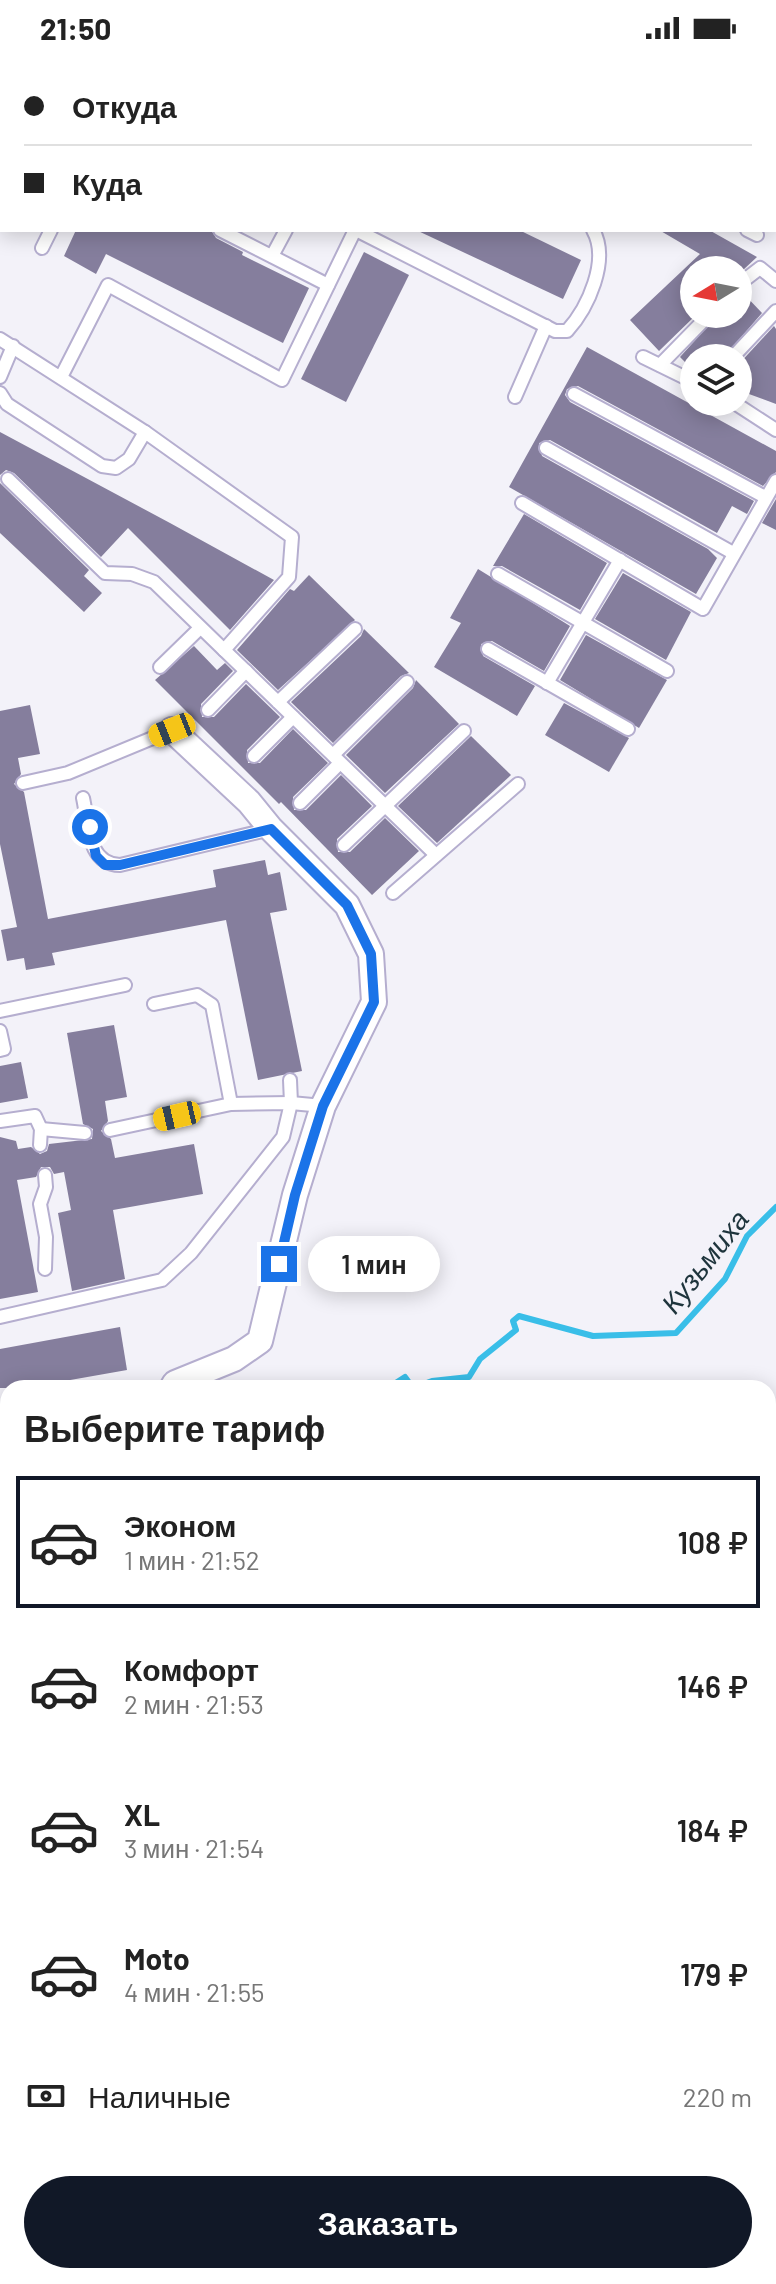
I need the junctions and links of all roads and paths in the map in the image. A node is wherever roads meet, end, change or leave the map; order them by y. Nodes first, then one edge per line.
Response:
1 (50, 232) edge
2 (224, 232) edge
3 (285, 232) edge
4 (355, 232) edge
5 (360, 232) edge
6 (593, 232) edge
7 (42, 248) dead end
8 (272, 256) junction
9 (752, 274) edge
10 (776, 281) edge
11 (328, 285) junction
12 (776, 311) edge
13 (546, 326) junction
14 (696, 328) edge
15 (0, 339) edge
16 (745, 344) edge
17 (13, 346) junction
18 (643, 357) dead end
19 (660, 365) junction
20 (680, 375) edge
21 (0, 377) edge
22 (61, 377) junction
23 (0, 393) edge
24 (574, 394) dead end
25 (515, 397) dead end
26 (752, 414) edge
27 (776, 430) edge
28 (145, 432) junction
29 (546, 448) dead end
30 (8, 479) dead end
31 (776, 481) edge
32 (765, 497) junction
33 (522, 503) dead end
34 (733, 553) junction
35 (620, 560) junction
36 (498, 574) dead end
37 (583, 622) junction
38 (200, 628) junction
39 (355, 629) dead end
40 (488, 649) dead end
41 (224, 650) junction
42 (160, 667) dead end
43 (246, 671) junction
44 (667, 671) dead end
45 (407, 682) dead end
46 (547, 683) junction
47 (278, 702) junction
48 (208, 710) dead end
49 (293, 717) junction
50 (628, 729) dead end
51 (172, 730) joint
52 (464, 731) dead end
53 (254, 756) dead end
54 (336, 759) junction
55 (23, 783) dead end
56 (518, 784) dead end
57 (83, 798) dead end
58 (300, 803) dead end
59 (386, 807) junction
60 (271, 829) junction
61 (344, 845) dead end
62 (436, 855) junction
63 (393, 893) dead end
64 (125, 985) dead end
65 (154, 1004) dead end
66 (0, 1011) edge
67 (0, 1031) edge
68 (0, 1050) edge
69 (290, 1080) dead end
70 (291, 1103) junction
71 (231, 1104) junction
72 (323, 1106) junction
73 (0, 1121) edge
74 (41, 1129) junction
75 (110, 1130) dead end
76 (85, 1133) dead end
77 (40, 1145) dead end
78 (45, 1175) dead end
79 (45, 1269) dead end
80 (0, 1317) edge
81 (182, 1380) edge

1 - 7 lane
2 - 8 lane
3 - 8 lane
4 - 11 lane
5 - 13 lane
6 - 13 lane
8 - 11 lane
9 - 10 lane
11 - 22 lane
12 - 16 lane
13 - 25 lane
14 - 19 lane
15 - 17 lane
17 - 21 lane
17 - 22 lane
18 - 19 lane
19 - 20 lane
22 - 28 lane
23 - 28 lane
24 - 32 lane
26 - 27 lane
28 - 41 lane
29 - 34 lane
30 - 38 lane
31 - 32 lane
32 - 34 lane
33 - 35 lane
34 - 35 lane
35 - 37 lane
36 - 37 lane
37 - 44 lane
37 - 46 lane
38 - 41 lane
38 - 42 lane
39 - 47 lane
40 - 46 lane
41 - 43 lane
43 - 47 lane
43 - 48 lane
45 - 54 lane
46 - 50 lane
47 - 49 lane
49 - 53 lane
49 - 54 lane
51 - 55 lane
51 - 60 street
52 - 59 lane
54 - 58 lane
54 - 59 lane
56 - 62 lane
57 - 60 lane
59 - 61 lane
59 - 62 lane
60 - 72 street
62 - 63 lane
64 - 66 lane
65 - 71 lane
67 - 68 lane
69 - 70 lane
70 - 71 lane
70 - 72 lane
70 - 80 lane
71 - 75 lane
72 - 81 street
73 - 74 lane
74 - 76 lane
74 - 77 lane
78 - 79 lane

